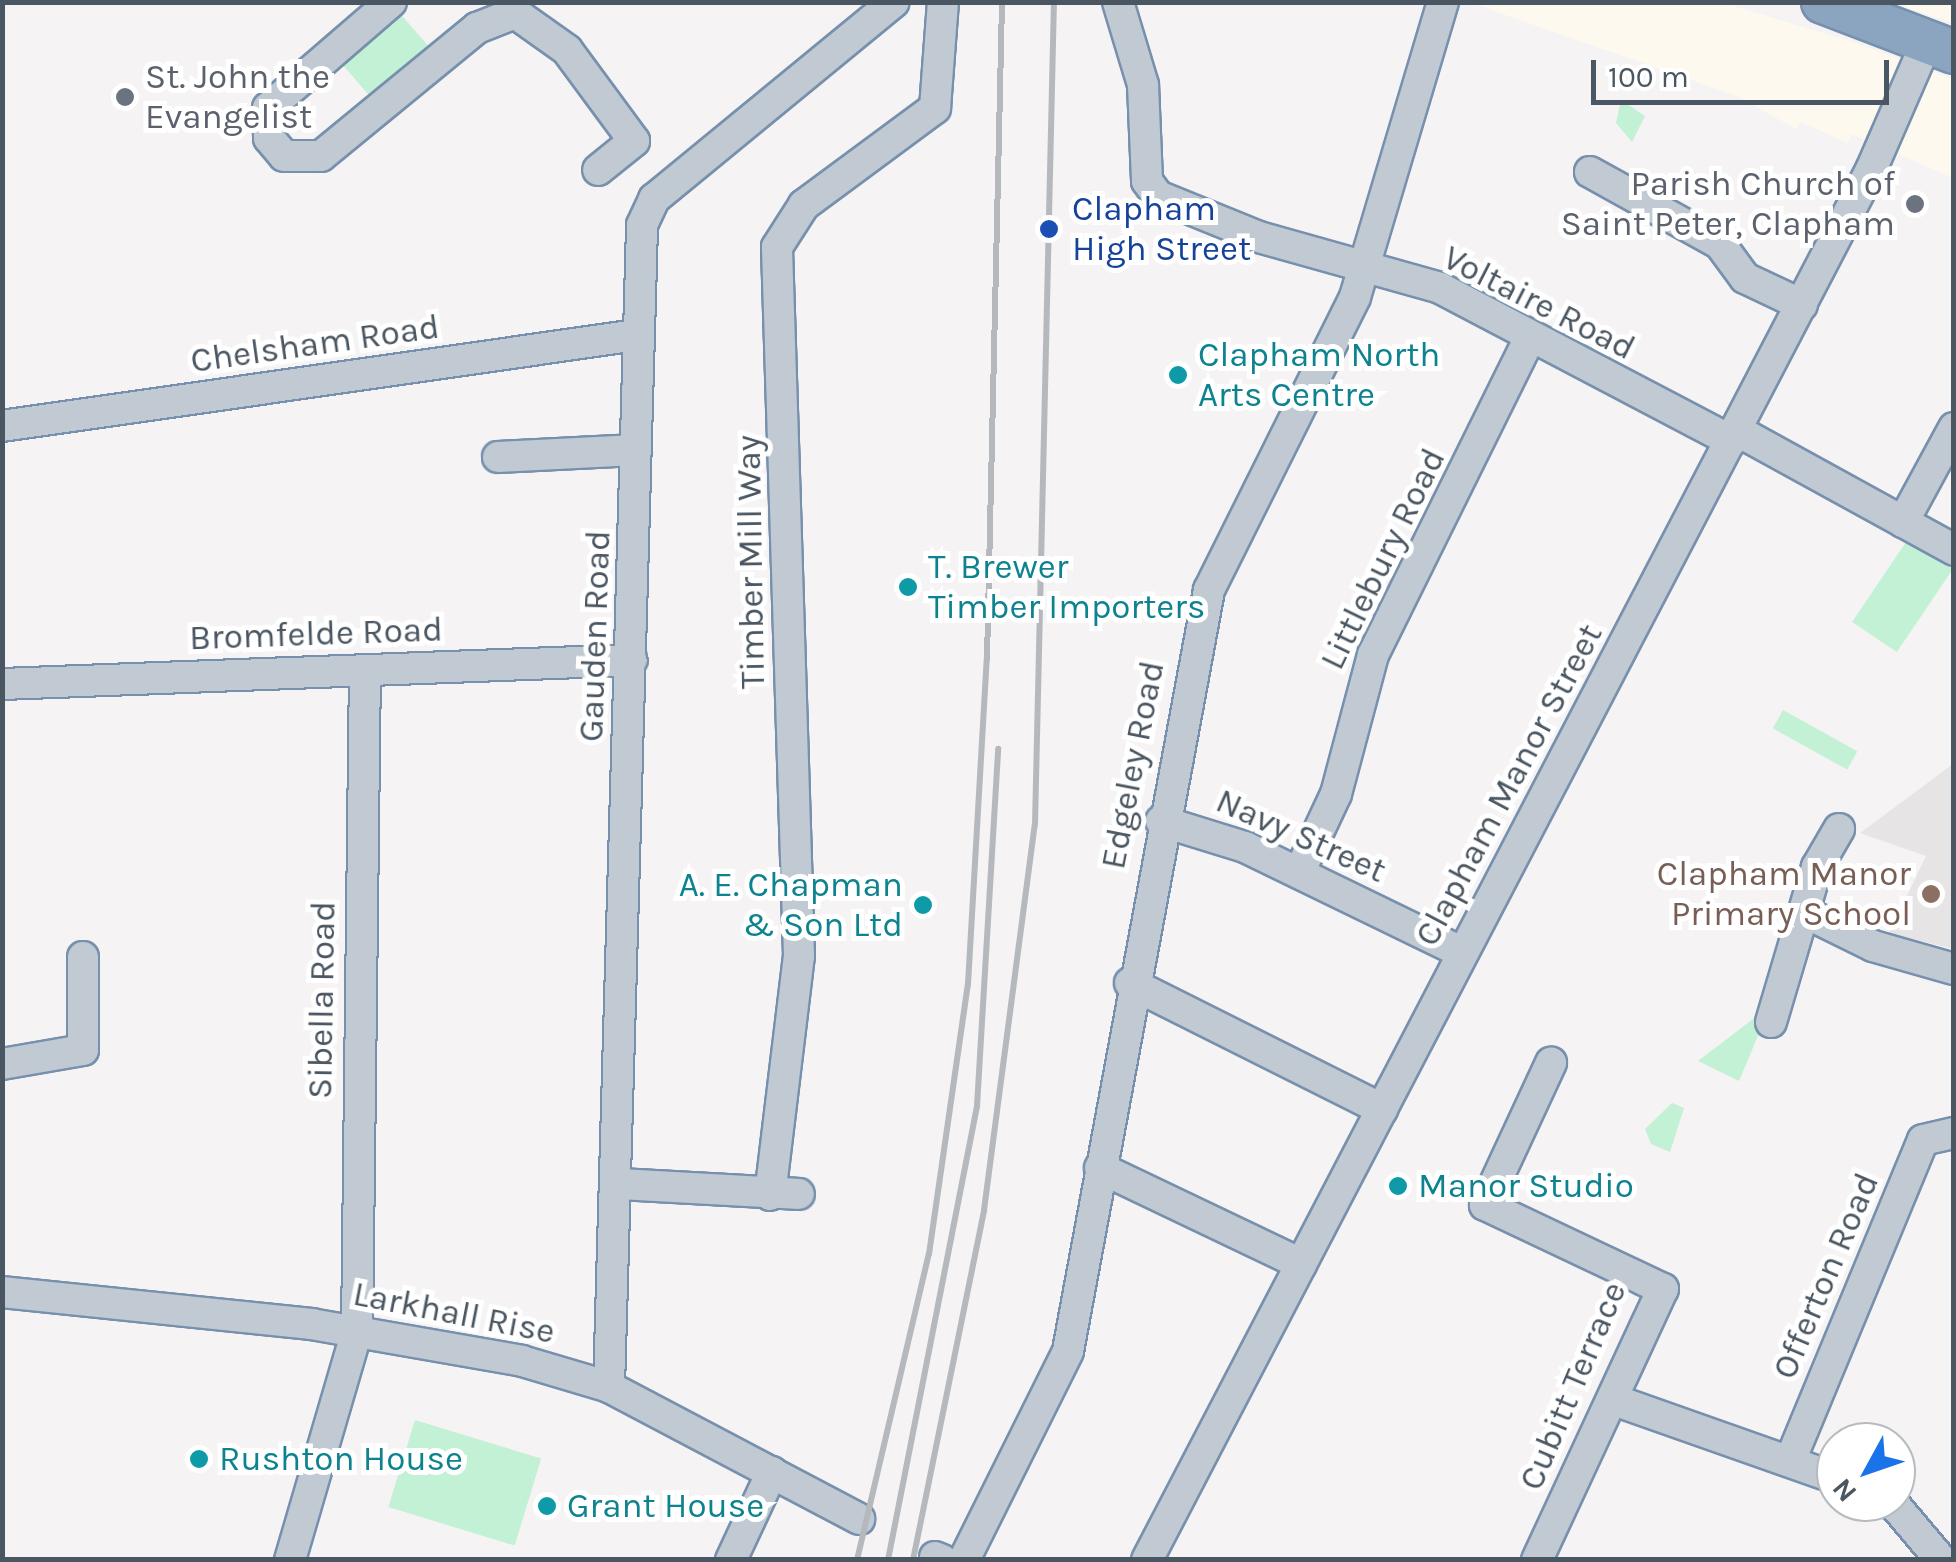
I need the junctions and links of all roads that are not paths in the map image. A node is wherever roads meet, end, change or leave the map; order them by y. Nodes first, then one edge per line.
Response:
1 (391, 2) edge
2 (894, 2) edge
3 (943, 2) edge
4 (1118, 2) edge
5 (1444, 2) edge
6 (1849, 6) edge
7 (1940, 47) edge
8 (598, 170) dead end
9 (1590, 172) dead end
10 (1366, 268) junction
11 (1802, 305) junction
12 (637, 336) junction
13 (1529, 339) junction
14 (2, 426) edge
15 (1954, 428) edge
16 (1734, 436) junction
17 (636, 450) junction
18 (498, 457) dead end
19 (1903, 522) junction
20 (1954, 550) edge
21 (632, 660) junction
22 (365, 671) junction
23 (2, 684) edge
24 (1161, 820) junction
25 (1839, 829) dead end
26 (1299, 873) junction
27 (1804, 912) junction
28 (1462, 953) junction
29 (83, 957) dead end
30 (1954, 969) edge
31 (1130, 983) junction
32 (1770, 1022) dead end
33 (1552, 1063) dead end
34 (2, 1064) edge
35 (1382, 1109) junction
36 (1947, 1132) edge
37 (1100, 1168) junction
38 (621, 1184) junction
39 (1301, 1264) junction
40 (2, 1292) edge
41 (357, 1331) junction
42 (610, 1387) junction
43 (1614, 1400) junction
44 (1790, 1461) junction
45 (1816, 1471) edge
46 (772, 1472) junction
47 (840, 1506) dead end
48 (1915, 1522) edge
49 (1941, 1544) edge
50 (947, 1559) edge
51 (290, 1560) edge
52 (731, 1560) edge
53 (1146, 1560) edge
54 (1537, 1560) edge

1 - 8 street
2 - 12 street, Gauden Road
3 - 38 street, Timber Mill Way
4 - 10 street, Voltaire Road
5 - 10 street, Edgeley Road
6 - 7 highway
7 - 11 street, Clapham Manor Street
9 - 11 street
10 - 13 street, Voltaire Road
10 - 24 street, Edgeley Road
11 - 16 street, Clapham Manor Street
12 - 14 street, Chelsham Road
12 - 17 street, Gauden Road
13 - 16 street, Voltaire Road
13 - 26 street, Littlebury Road
15 - 19 street
16 - 19 street, Voltaire Road
16 - 28 street, Clapham Manor Street
17 - 18 street
17 - 21 street, Gauden Road
19 - 20 street, Voltaire Road
21 - 22 street, Bromfelde Road
21 - 38 street, Gauden Road
22 - 23 street, Bromfelde Road
22 - 41 street, Sibella Road
24 - 26 street, Navy Street
24 - 31 street, Edgeley Road
25 - 27 street
26 - 28 street, Navy Street
27 - 30 street
27 - 32 street
28 - 35 street, Clapham Manor Street
29 - 34 street
31 - 35 street
31 - 37 street, Edgeley Road
33 - 43 street, Cubitt Terrace
35 - 39 street, Clapham Manor Street
36 - 44 street, Offerton Road
37 - 39 street
37 - 50 street, Edgeley Road
38 - 42 street, Gauden Road
39 - 53 street, Clapham Manor Street
40 - 41 street, Larkhall Rise
41 - 42 street, Larkhall Rise
41 - 51 street, Sibella Road
42 - 46 street, Larkhall Rise
43 - 44 street
43 - 54 street, Cubitt Terrace
44 - 45 street
46 - 47 street, Larkhall Rise
46 - 52 street
48 - 49 street

